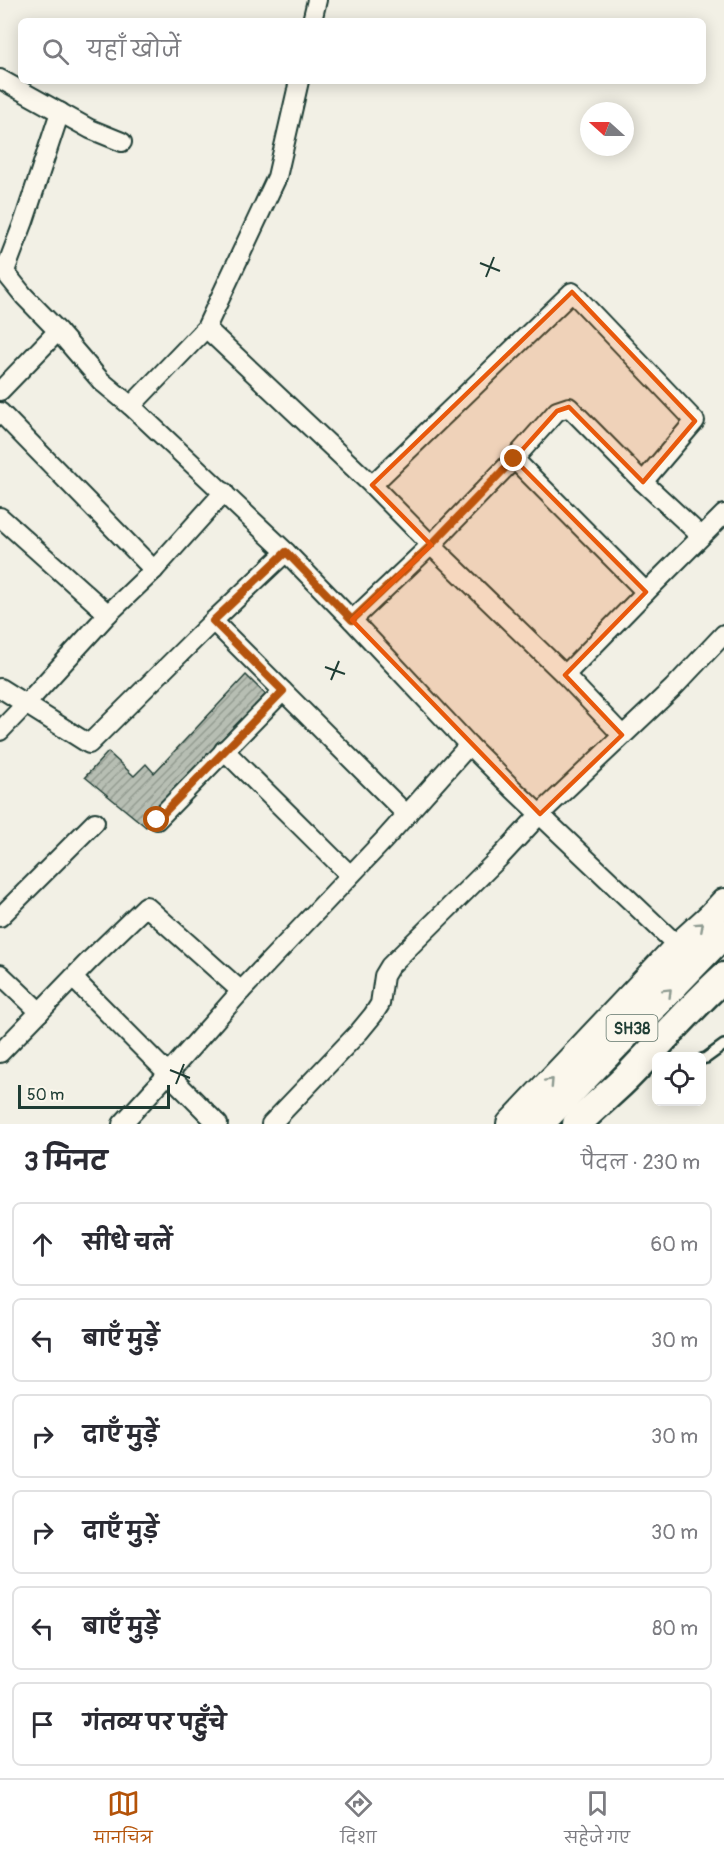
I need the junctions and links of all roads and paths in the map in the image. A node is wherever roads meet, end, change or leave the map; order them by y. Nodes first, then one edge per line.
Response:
1 (317, 0) edge
2 (313, 18) edge
3 (0, 79) edge
4 (297, 84) edge
5 (60, 112) junction
6 (122, 142) dead end
7 (2, 268) edge
8 (206, 328) junction
9 (58, 332) junction
10 (0, 391) edge
11 (131, 406) junction
12 (0, 412) edge
13 (514, 459) junction
14 (643, 482) junction
15 (372, 485) junction
16 (224, 492) junction
17 (724, 514) edge
18 (0, 517) edge
19 (701, 536) junction
20 (431, 545) junction
21 (286, 552) junction
22 (154, 570) junction
23 (646, 592) junction
24 (108, 614) junction
25 (352, 620) junction
26 (213, 621) junction
27 (724, 634) edge
28 (566, 675) junction
29 (0, 688) edge
30 (283, 691) junction
31 (26, 705) junction
32 (0, 731) edge
33 (622, 735) junction
34 (469, 746) junction
35 (224, 750) junction
36 (540, 814) junction
37 (406, 815) junction
38 (157, 820) dead end
39 (95, 822) dead end
40 (350, 875) junction
41 (724, 902) edge
42 (0, 917) edge
43 (678, 946) junction
44 (720, 949) edge
45 (0, 974) edge
46 (724, 977) edge
47 (73, 978) junction
48 (241, 991) junction
49 (40, 1012) junction
50 (724, 1045) edge
51 (0, 1053) edge
52 (706, 1058) edge
53 (167, 1075) junction
54 (587, 1119) edge
55 (122, 1124) edge
56 (218, 1124) edge
57 (271, 1124) edge
58 (510, 1124) edge
59 (539, 1124) edge

1 - 2 street
3 - 5 street
4 - 8 street
5 - 6 street
5 - 7 street
7 - 9 street
8 - 11 street
8 - 15 street
9 - 10 street
9 - 11 street
11 - 16 street
12 - 22 street
13 - 14 street
13 - 20 street
13 - 23 street
14 - 15 street
14 - 19 street
15 - 20 street
16 - 21 street
16 - 22 street
17 - 19 street
18 - 24 street
19 - 23 street
20 - 25 street
20 - 28 street
21 - 25 street
21 - 26 street
22 - 24 street
23 - 28 street
24 - 31 street
25 - 34 street
26 - 30 street
26 - 31 street
27 - 33 street
28 - 33 street
29 - 31 street
30 - 35 street
30 - 37 street
31 - 32 street
33 - 36 street
34 - 36 street
34 - 37 street
35 - 38 street
35 - 40 street
36 - 43 street
36 - 57 street
37 - 40 street
39 - 42 street
40 - 48 street
43 -> 41 street
58 -> 43 street
59 -> 44 main road, SH38
45 - 49 street
46 - 54 main road, SH38
47 - 48 street
47 - 49 street
47 - 53 street
48 - 53 street
49 - 51 street
50 - 52 lane
53 - 55 street
53 - 56 street

